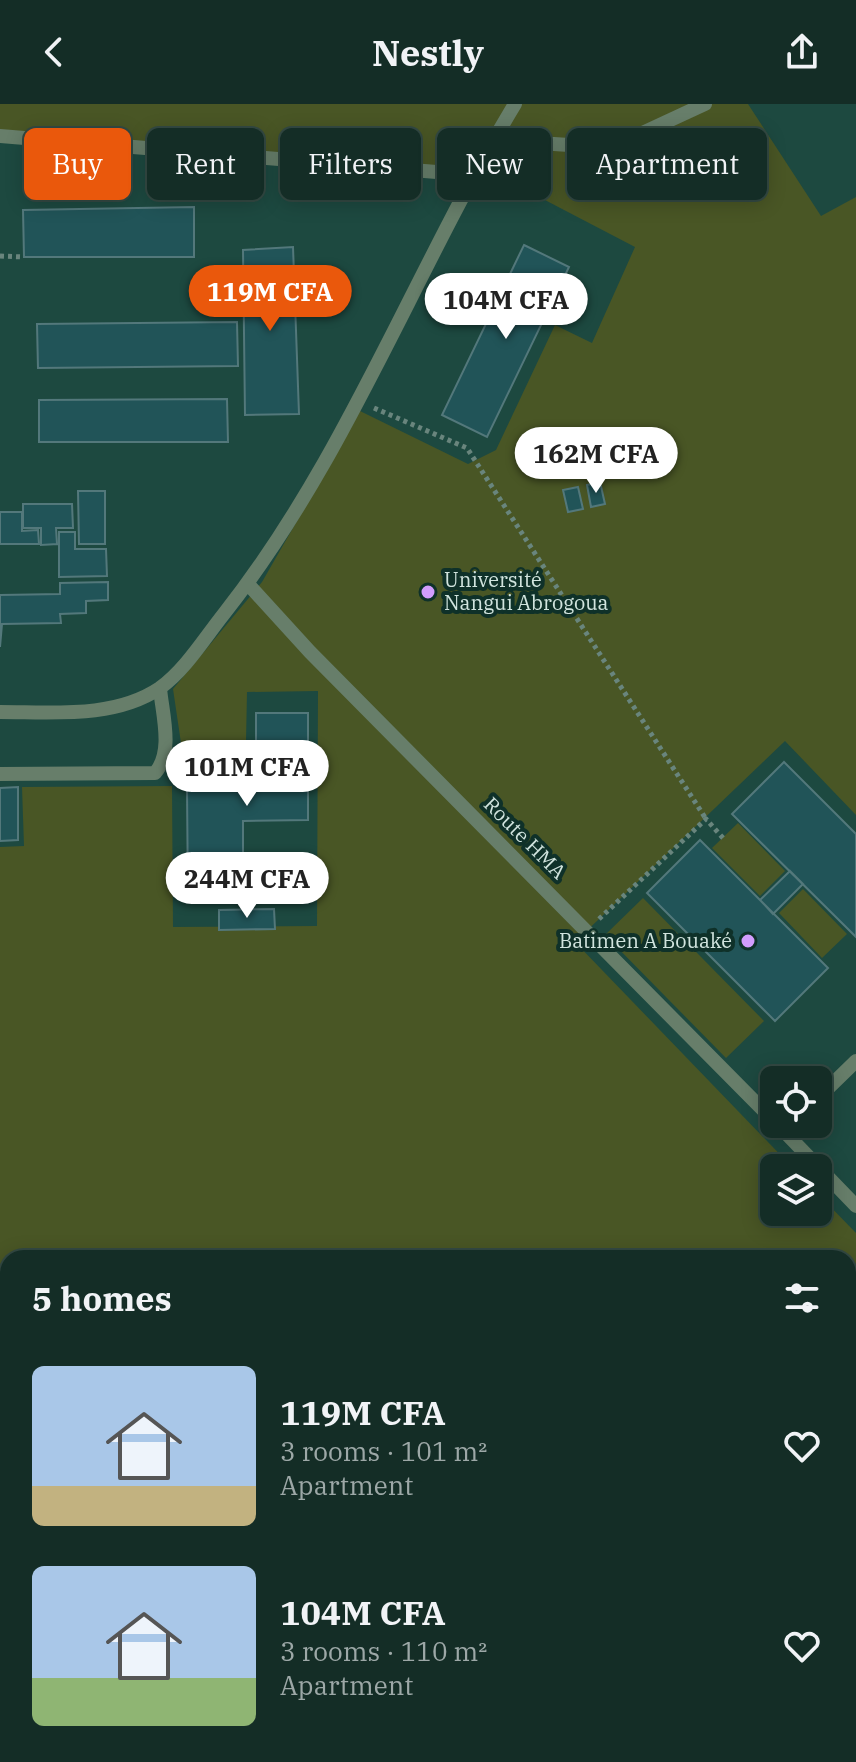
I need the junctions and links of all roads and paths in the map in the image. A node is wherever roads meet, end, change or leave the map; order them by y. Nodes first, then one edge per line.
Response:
1 (515, 104) edge
2 (705, 104) edge
3 (501, 128) edge
4 (0, 136) edge
5 (551, 144) edge
6 (437, 172) edge
7 (460, 200) edge
8 (0, 256) edge
9 (24, 257) dead end
10 (358, 401) junction
11 (248, 584) junction
12 (160, 688) junction
13 (0, 712) edge
14 (0, 774) edge
15 (706, 819) junction
16 (723, 838) dead end
17 (587, 929) junction
18 (856, 1061) edge
19 (832, 1084) edge
20 (760, 1104) edge
21 (793, 1138) edge
22 (856, 1206) edge

1 - 3 lane
2 - 5 lane
4 - 6 lane
7 - 10 lane
8 - 9 path
10 - 11 lane
10 - 15 path
11 - 12 lane
11 - 17 lane, Route HMA
12 - 13 lane
12 - 14 lane
15 - 16 path
15 - 17 path
17 - 20 lane, Route HMA
18 - 19 lane
21 - 22 lane, Route HMA

